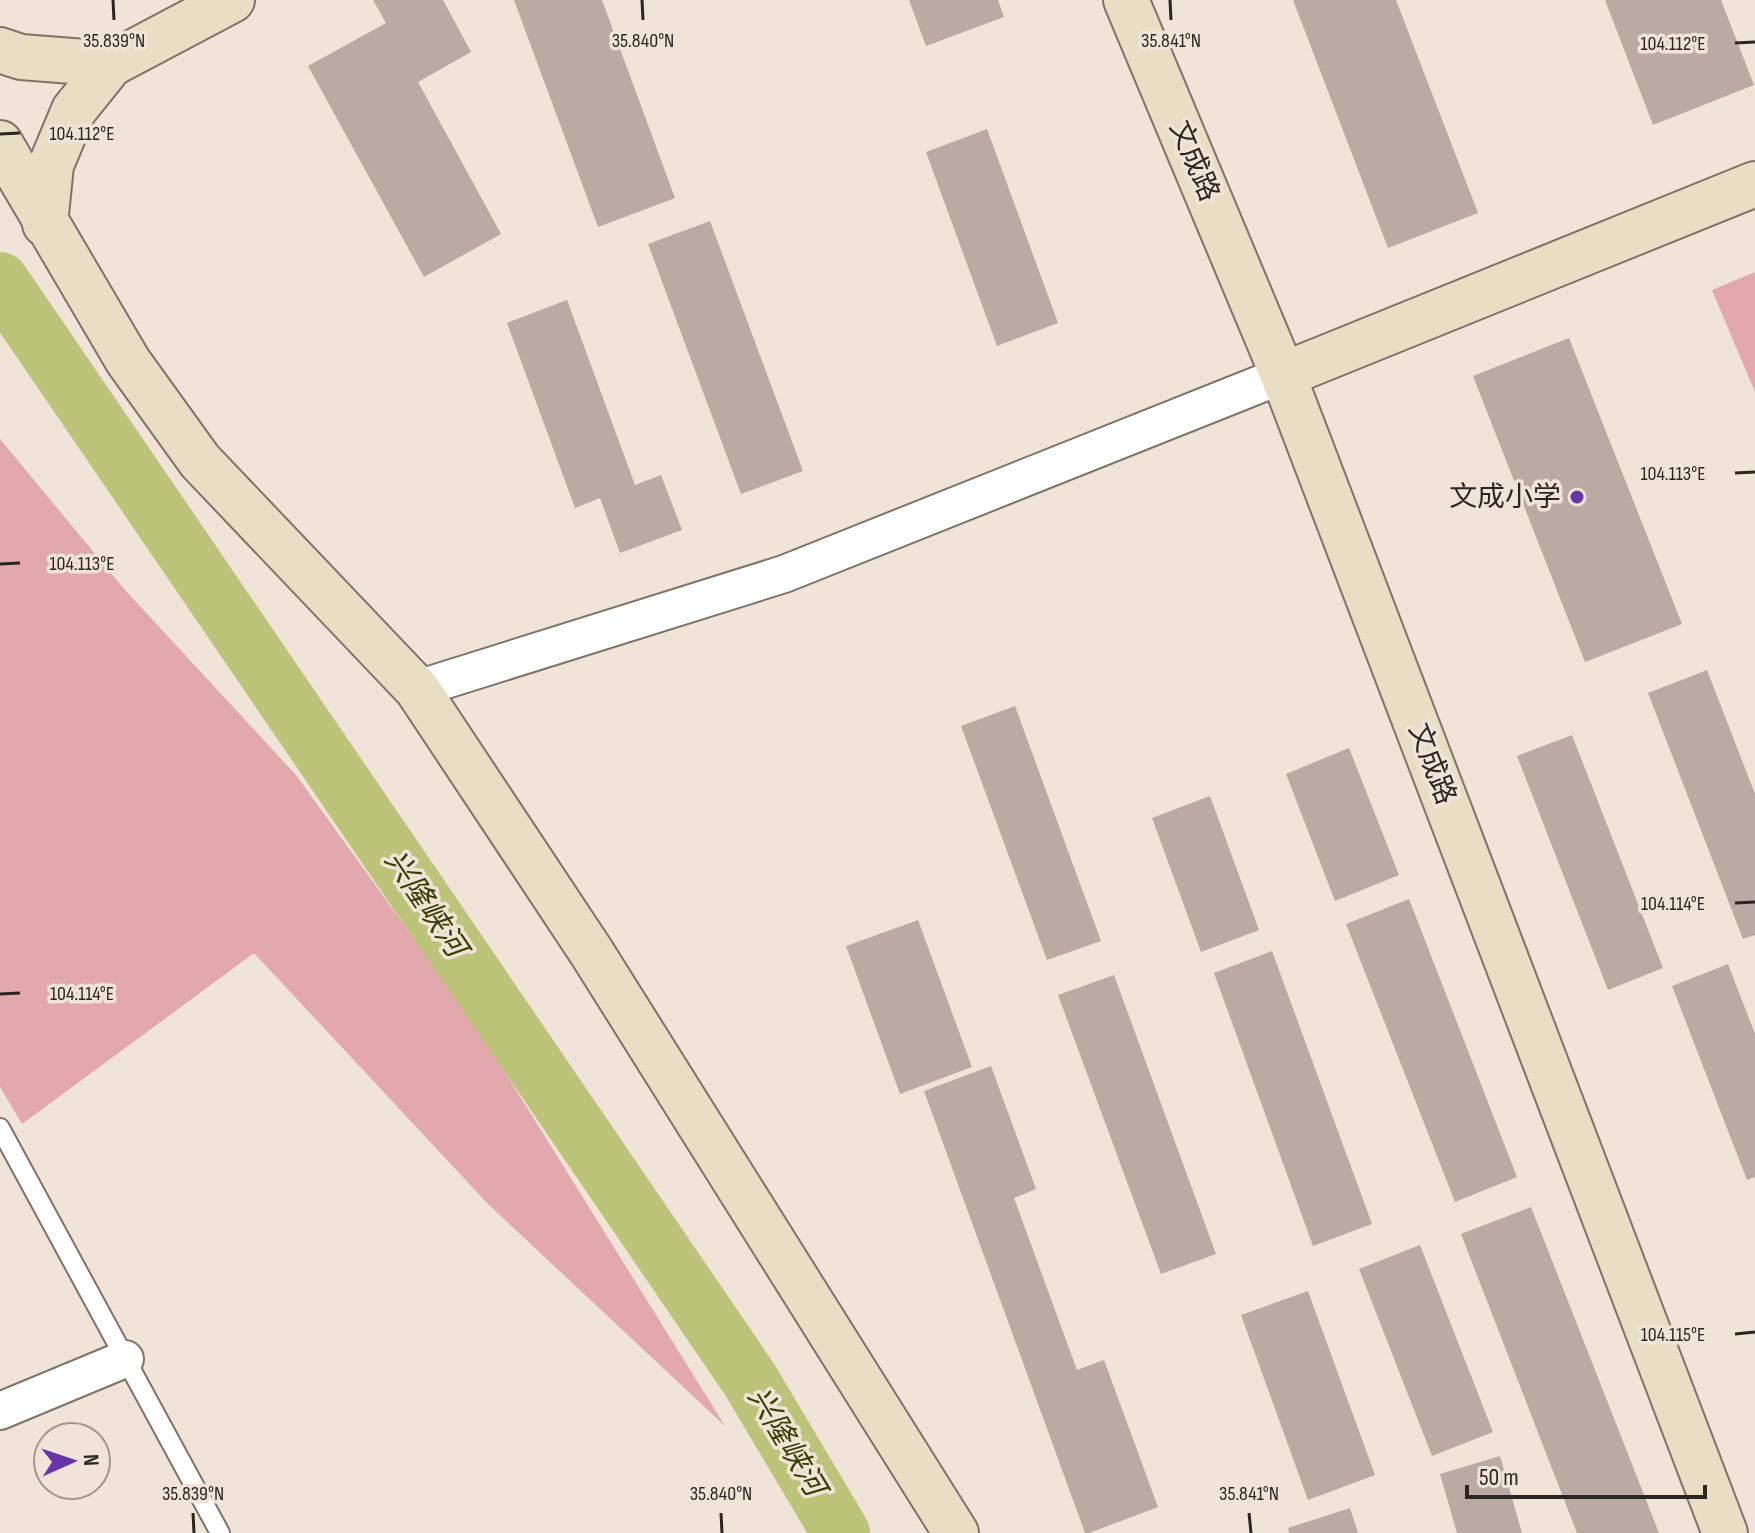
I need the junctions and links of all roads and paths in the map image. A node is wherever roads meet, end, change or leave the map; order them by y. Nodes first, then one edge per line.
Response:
1 (232, 0) edge
2 (1126, 0) edge
3 (0, 50) edge
4 (111, 64) junction
5 (0, 143) edge
6 (1755, 184) edge
7 (45, 224) junction
8 (1283, 375) junction
9 (417, 689) junction
10 (0, 1128) edge
11 (125, 1359) junction
12 (0, 1411) edge
13 (220, 1533) edge
14 (956, 1533) edge
15 (1725, 1533) edge

1 - 4 street
2 - 8 street, 文成路
3 - 4 street
4 - 7 street
5 - 7 street
6 - 8 street
7 - 9 street
8 - 9 street
8 - 15 street, 文成路
9 - 14 street
10 - 11 lane
11 - 12 street
11 - 13 lane

